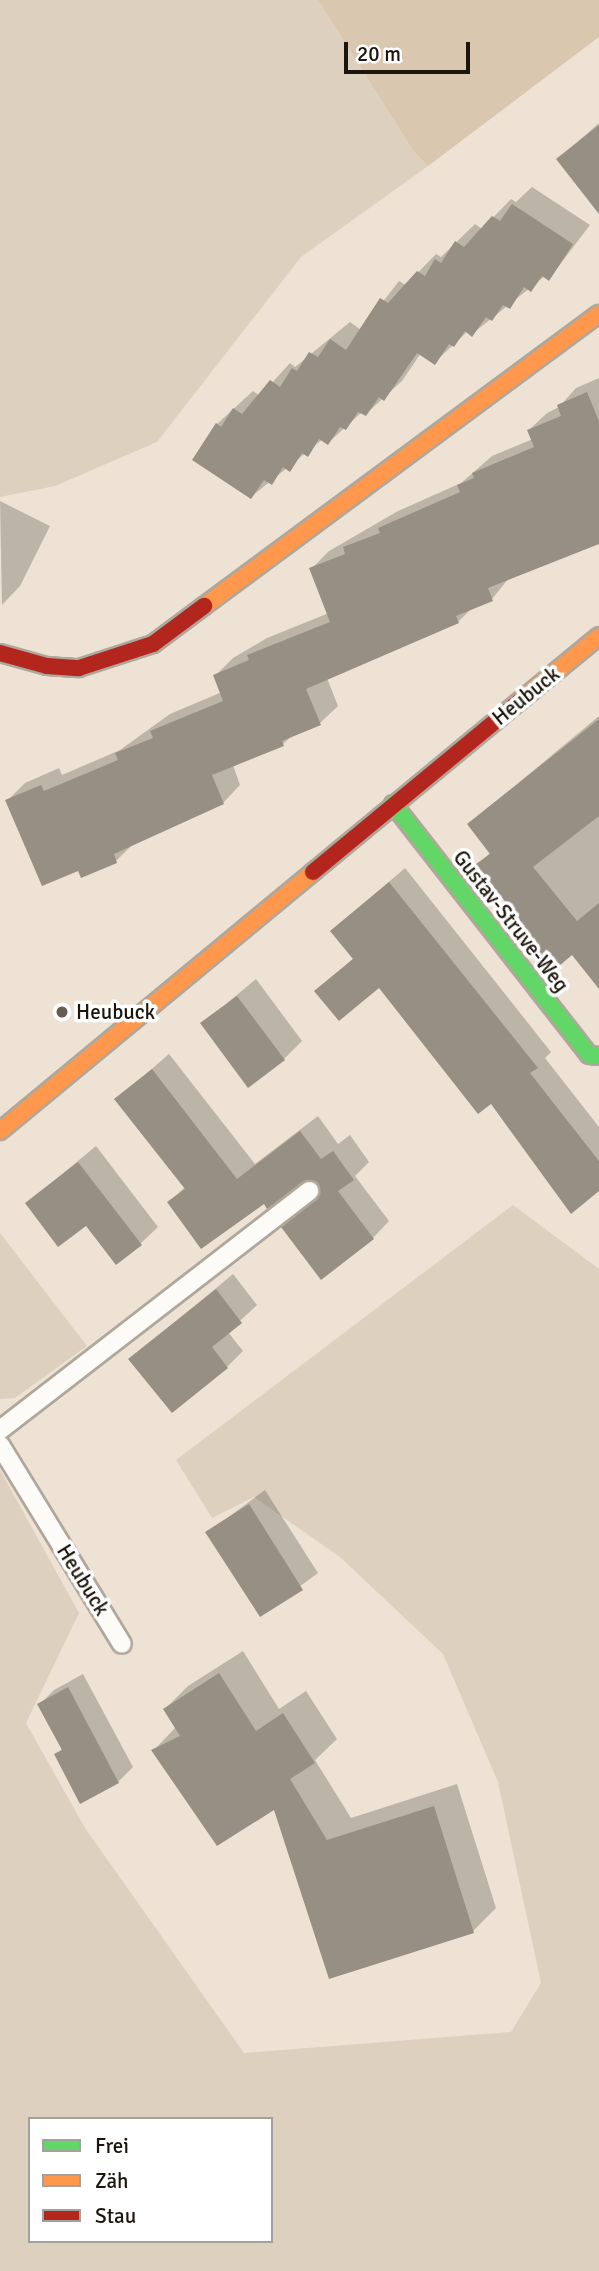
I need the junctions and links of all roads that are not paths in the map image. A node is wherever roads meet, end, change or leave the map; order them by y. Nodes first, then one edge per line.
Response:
1 (599, 314) edge
2 (599, 636) edge
3 (0, 653) edge
4 (393, 804) junction
5 (599, 1056) edge
6 (0, 1131) edge
7 (309, 1191) dead end
8 (0, 1430) edge
9 (0, 1445) edge
10 (122, 1644) dead end

1 - 3 street
2 - 4 street, Heubuck
4 - 5 street, Gustav-Struve-Weg
4 - 6 street, Heubuck
7 - 8 lane
9 - 10 lane, Heubuck

